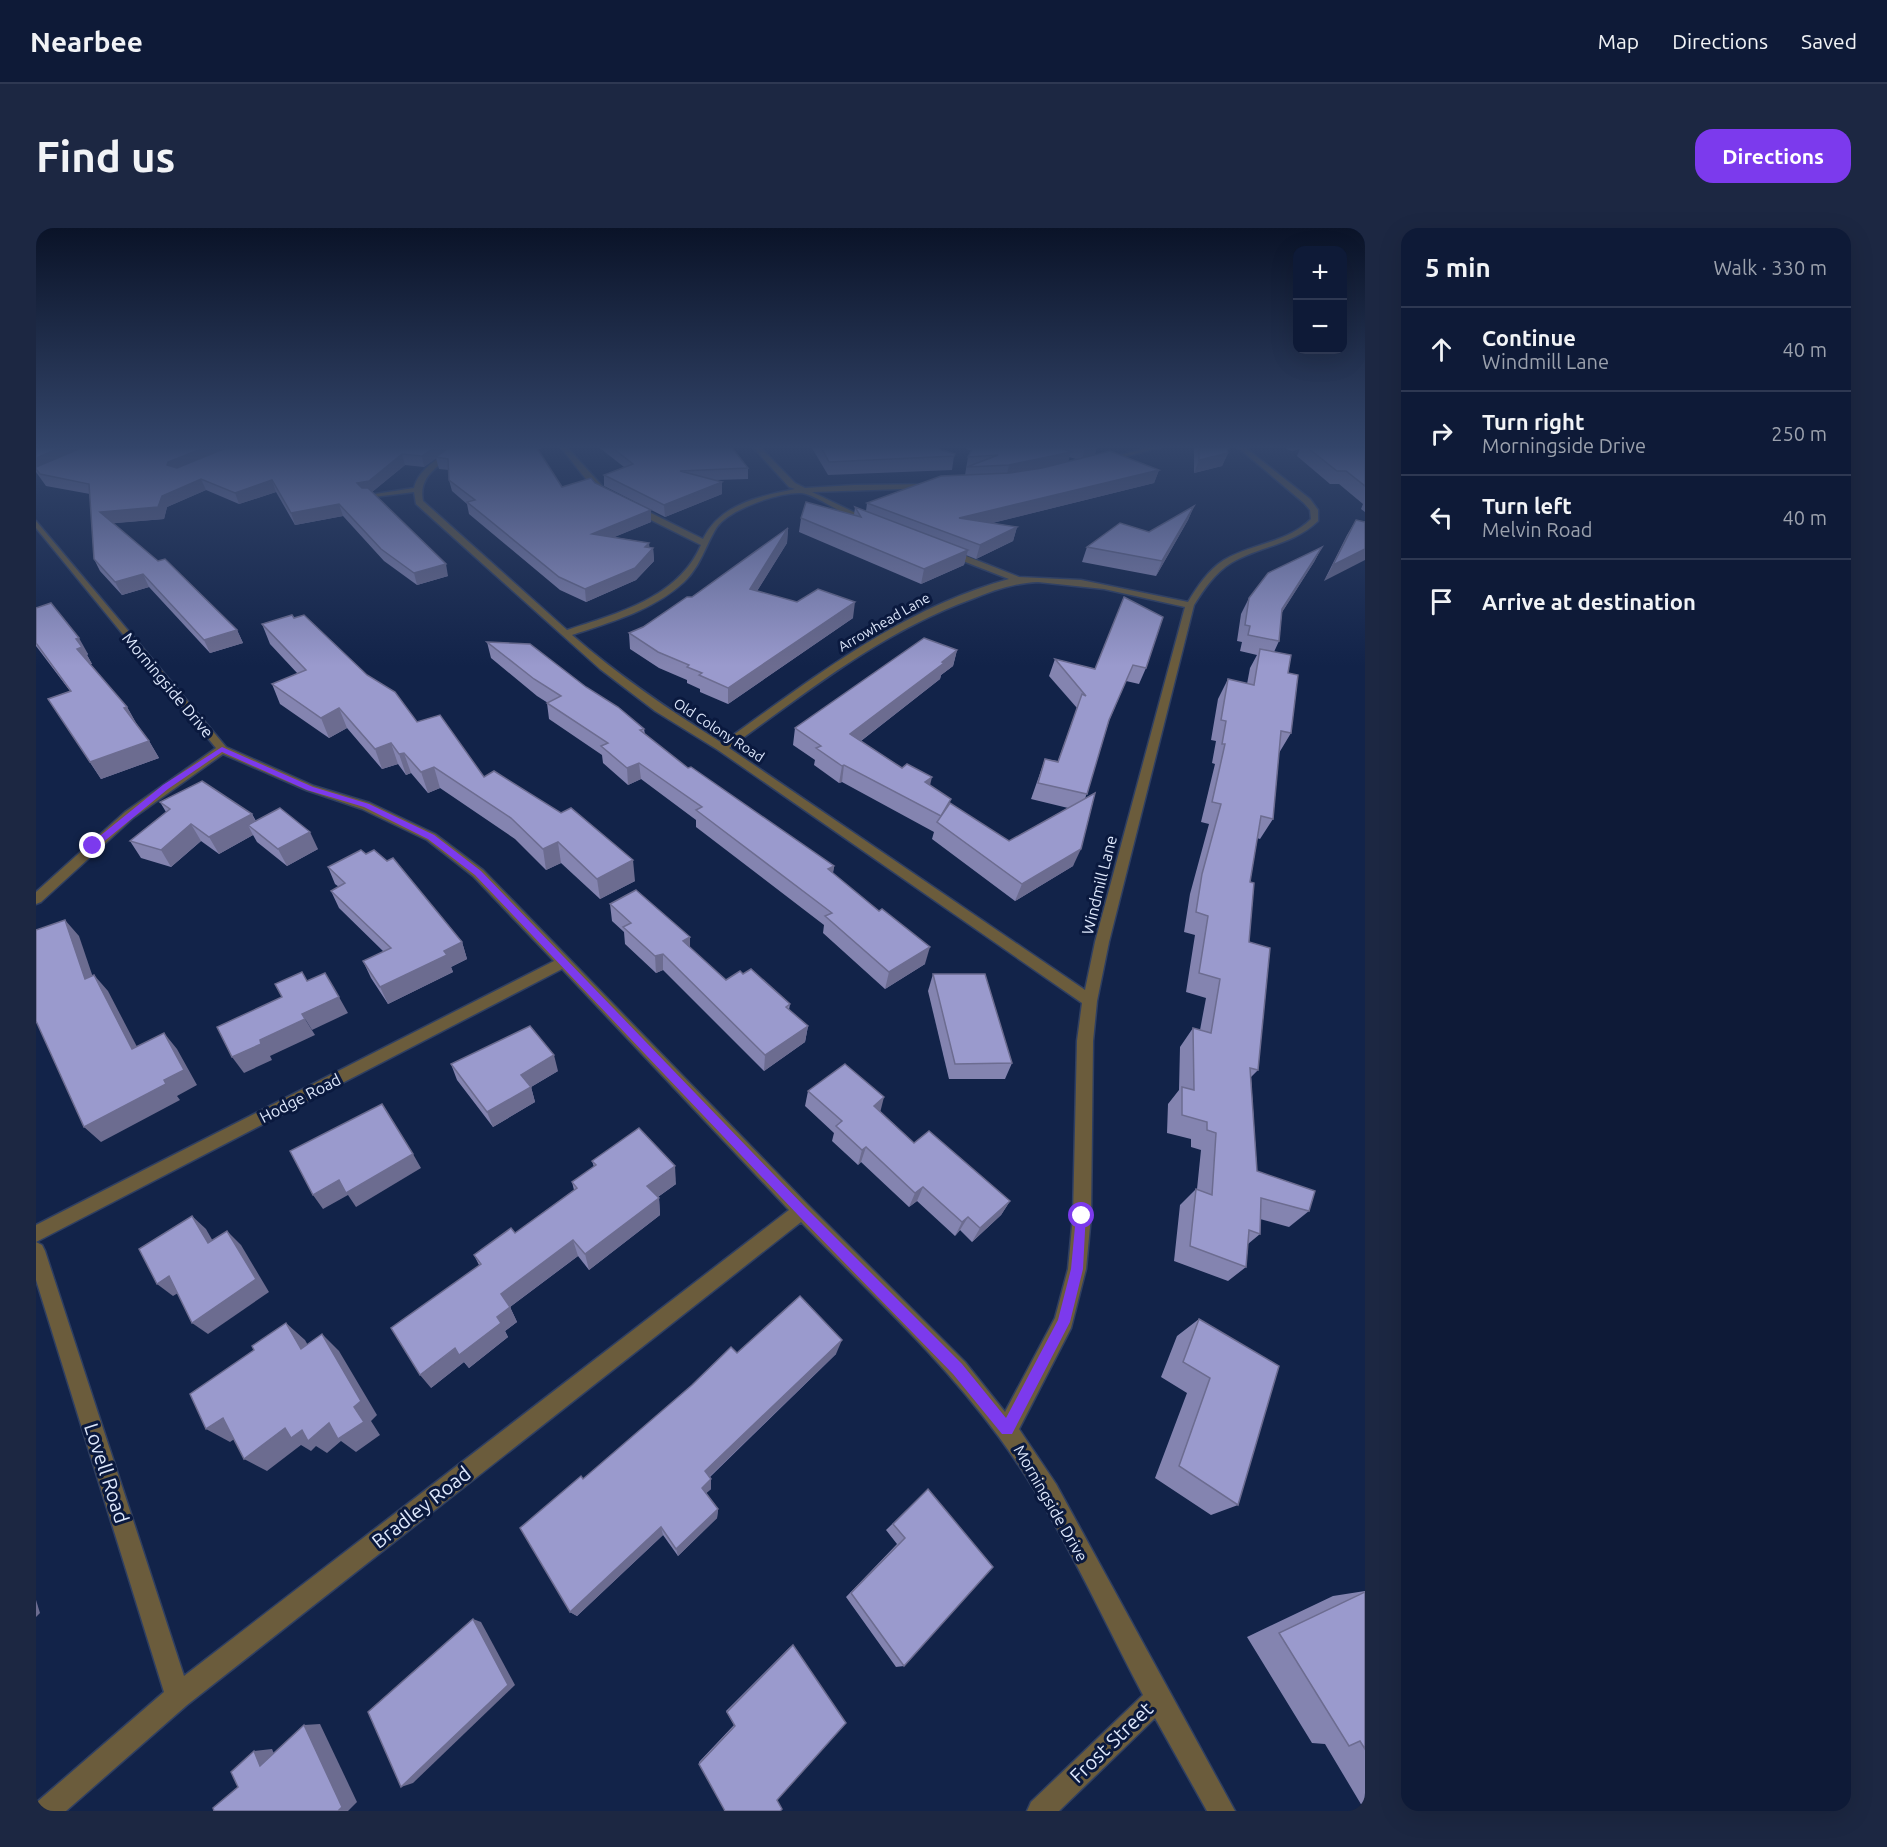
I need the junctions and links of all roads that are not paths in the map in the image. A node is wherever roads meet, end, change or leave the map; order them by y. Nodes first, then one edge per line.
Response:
1 (437, 519) edge
2 (656, 519) edge
3 (723, 519) edge
4 (861, 519) edge
5 (1315, 519) edge
6 (868, 522) edge
7 (38, 531) edge
8 (704, 543) junction
9 (939, 549) edge
10 (1018, 580) junction
11 (1190, 605) junction
12 (566, 634) junction
13 (722, 748) junction
14 (222, 749) junction
15 (36, 899) edge
16 (564, 962) junction
17 (1090, 1001) junction
18 (802, 1211) junction
19 (36, 1234) edge
20 (36, 1251) edge
21 (1007, 1430) junction
22 (178, 1696) junction
23 (1158, 1698) junction
24 (46, 1811) edge
25 (1040, 1811) edge
26 (1222, 1811) edge

1 - 12 street, Old Colony Road
2 - 8 street
3 - 8 street
4 - 6 street
5 - 11 street, Windmill Lane
7 - 14 street, Morningside Drive
8 - 12 street
9 - 10 street
10 - 11 street, Arrowhead Lane
10 - 13 street, Arrowhead Lane
11 - 17 street, Windmill Lane
12 - 13 street, Old Colony Road
13 - 17 street, Old Colony Road
14 - 15 street
14 - 16 street, Morningside Drive
16 - 18 street, Morningside Drive
16 - 19 street, Hodge Road
17 - 21 street, Windmill Lane
18 - 21 street, Morningside Drive
18 - 22 street, Bradley Road
20 - 22 street, Lovell Road
21 - 23 street, Morningside Drive
22 - 24 street, Bradley Road
23 - 25 street, Frost Street
23 - 26 street, Morningside Drive

